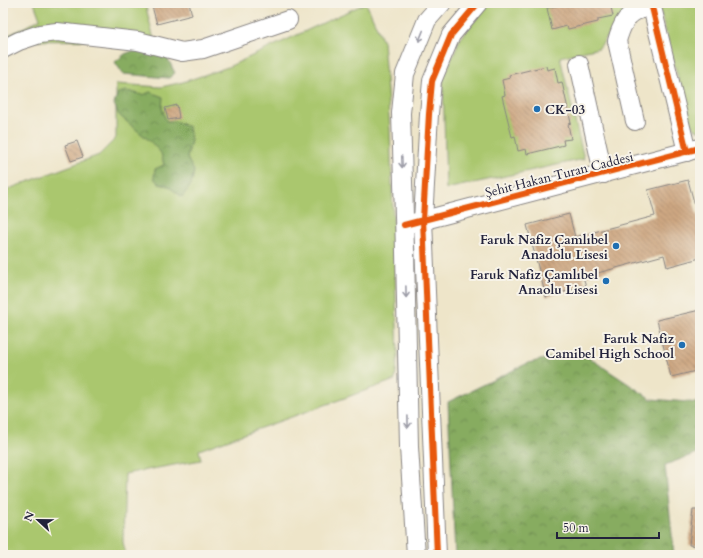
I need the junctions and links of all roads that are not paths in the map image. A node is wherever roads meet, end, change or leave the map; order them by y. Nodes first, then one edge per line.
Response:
1 (442, 3) edge
2 (478, 3) edge
3 (651, 5) edge
4 (288, 20) dead end
5 (3, 49) edge
6 (579, 64) dead end
7 (635, 121) dead end
8 (693, 150) edge
9 (604, 174) junction
10 (423, 220) junction
11 (404, 225) junction
12 (416, 555) edge
13 (437, 555) edge

1 -> 11 street
2 - 10 street
3 - 7 street
3 - 8 street
4 - 5 street
6 - 9 street
8 - 9 street, Şehit Hakan Turan Caddesi
9 - 10 street, Şehit Hakan Turan Caddesi
10 - 11 street, Şehit Hakan Turan Caddesi
10 - 13 street
11 -> 12 street

